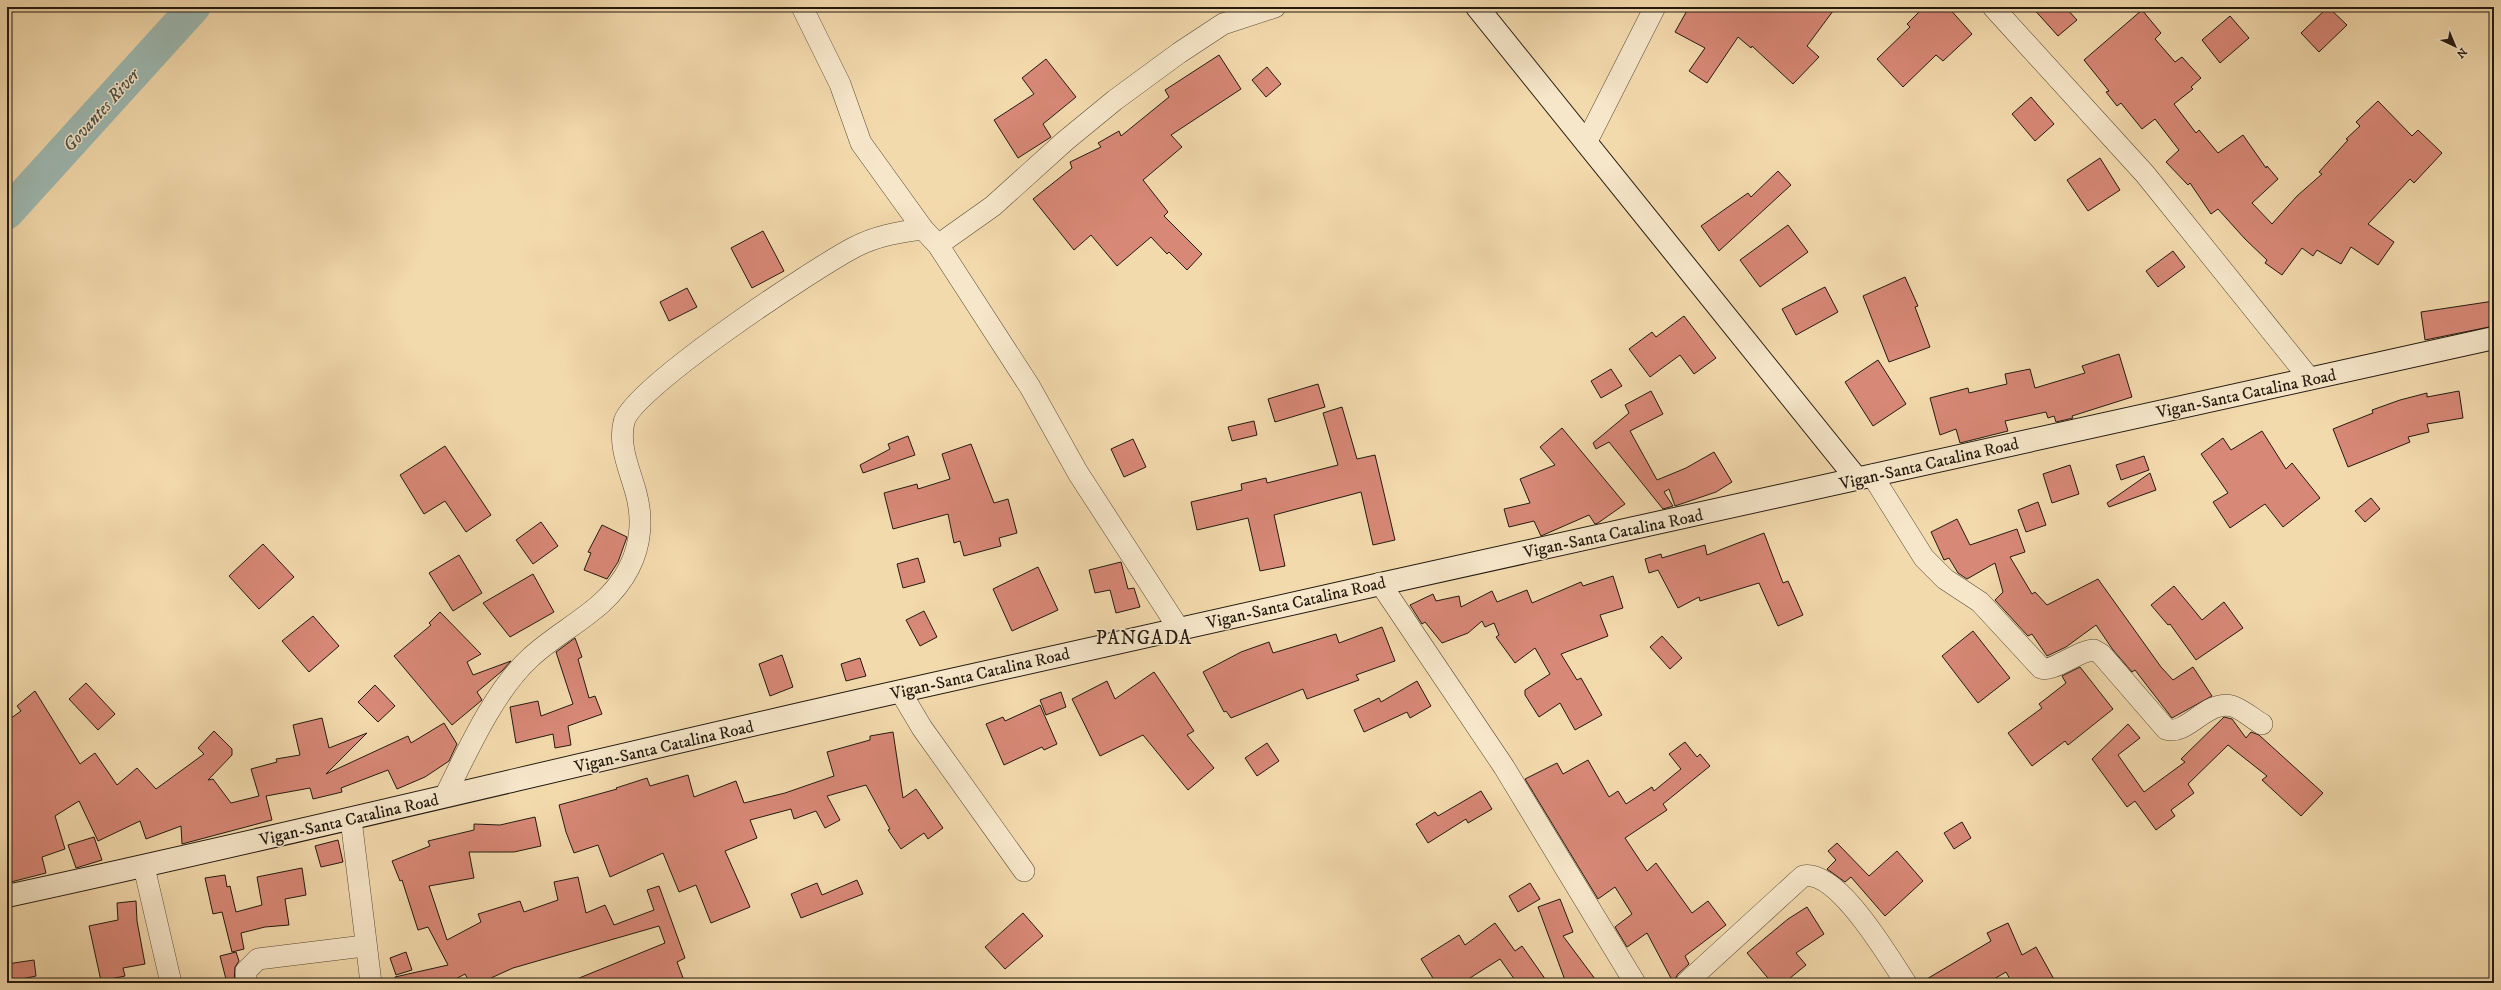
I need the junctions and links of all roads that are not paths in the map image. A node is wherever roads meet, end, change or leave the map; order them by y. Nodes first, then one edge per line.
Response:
1 (802, 7) edge
2 (1275, 7) edge
3 (1477, 7) edge
4 (1655, 7) edge
5 (1993, 7) edge
6 (1586, 143) junction
7 (923, 229) junction
8 (938, 245) junction
9 (2494, 338) edge
10 (2310, 379) junction
11 (1864, 477) junction
12 (1380, 583) junction
13 (1179, 629) junction
14 (900, 691) junction
15 (2262, 724) dead end
16 (445, 796) junction
17 (351, 819) junction
18 (144, 867) junction
19 (1024, 871) dead end
20 (7, 896) edge
21 (364, 946) junction
22 (171, 983) edge
23 (246, 983) edge
24 (371, 983) edge
25 (1635, 983) edge
26 (1686, 983) edge
27 (1906, 983) edge

1 - 7 street
2 - 8 street
3 - 6 main road
4 - 6 street
5 - 10 street
6 - 11 main road
7 - 8 street
7 - 16 street
8 - 13 street
9 - 10 main road, Vigan-Santa Catalina Road
10 - 11 main road, Vigan-Santa Catalina Road
11 - 12 main road, Vigan-Santa Catalina Road
11 - 15 street
12 - 13 main road, Vigan-Santa Catalina Road
12 - 25 street
13 - 14 main road, Vigan-Santa Catalina Road
14 - 16 main road, Vigan-Santa Catalina Road
14 - 19 street
16 - 17 main road, Vigan-Santa Catalina Road
17 - 18 main road, Vigan-Santa Catalina Road
17 - 21 street
18 - 20 main road, Vigan-Santa Catalina Road
18 - 22 street
21 - 23 street
21 - 24 street
26 - 27 street

